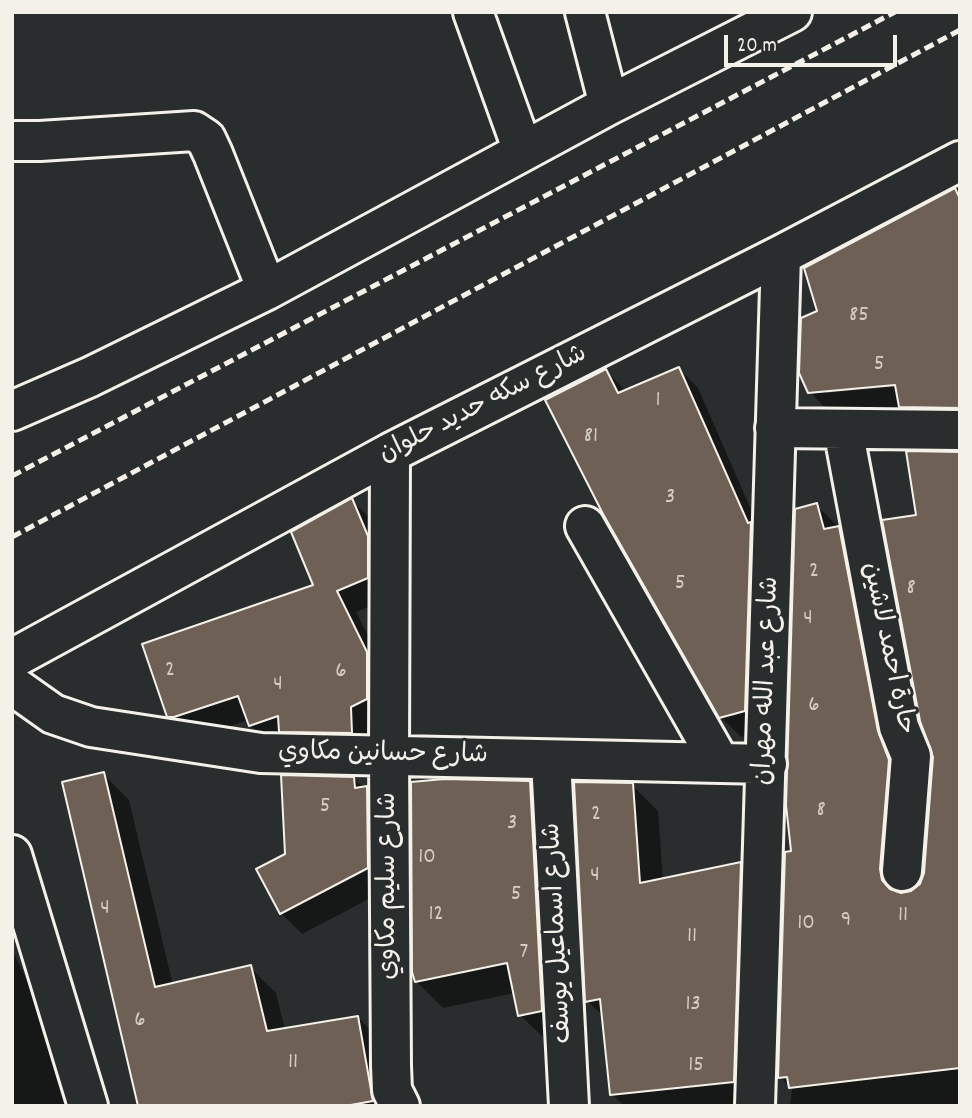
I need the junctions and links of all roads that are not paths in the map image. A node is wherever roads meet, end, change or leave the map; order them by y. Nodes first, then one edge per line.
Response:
1 (473, 12) edge
2 (585, 12) edge
3 (792, 12) edge
4 (731, 27) edge
5 (609, 105) junction
6 (12, 141) edge
7 (523, 151) junction
8 (960, 161) edge
9 (781, 255) junction
10 (267, 290) junction
11 (12, 411) edge
12 (775, 428) junction
13 (843, 429) junction
14 (960, 430) edge
15 (390, 453) junction
16 (585, 526) dead end
17 (12, 659) edge
18 (12, 685) edge
19 (389, 756) junction
20 (551, 760) junction
21 (720, 763) junction
22 (767, 764) junction
23 (12, 855) edge
24 (902, 871) dead end
25 (88, 1106) edge
26 (400, 1106) edge
27 (569, 1106) edge
28 (755, 1106) edge

1 - 7 street
2 - 5 street
3 - 4 street
4 - 5 street
5 - 7 street
6 - 10 street
7 - 10 street
8 - 9 street, شارع سكه حديد حلوان
9 - 12 street, شارع عبد الله مهران
9 - 15 street, شارع سكه حديد حلوان
10 - 11 street
12 - 13 street
12 - 22 street, شارع عبد الله مهران
13 - 14 street
13 - 24 street, حارة احمد لاشين
15 - 17 street, شارع سكه حديد حلوان
15 - 19 street, شارع سليم مكاوي
16 - 21 street
18 - 19 street, شارع حسانين مكاوي
19 - 20 street, شارع حسانين مكاوي
19 - 26 street, شارع سليم مكاوي
20 - 21 street, شارع حسانين مكاوي
20 - 27 street, شارع اسماعيل يوسف
21 - 22 street, شارع حسانين مكاوي
22 - 28 street, شارع عبد الله مهران
23 - 25 street

